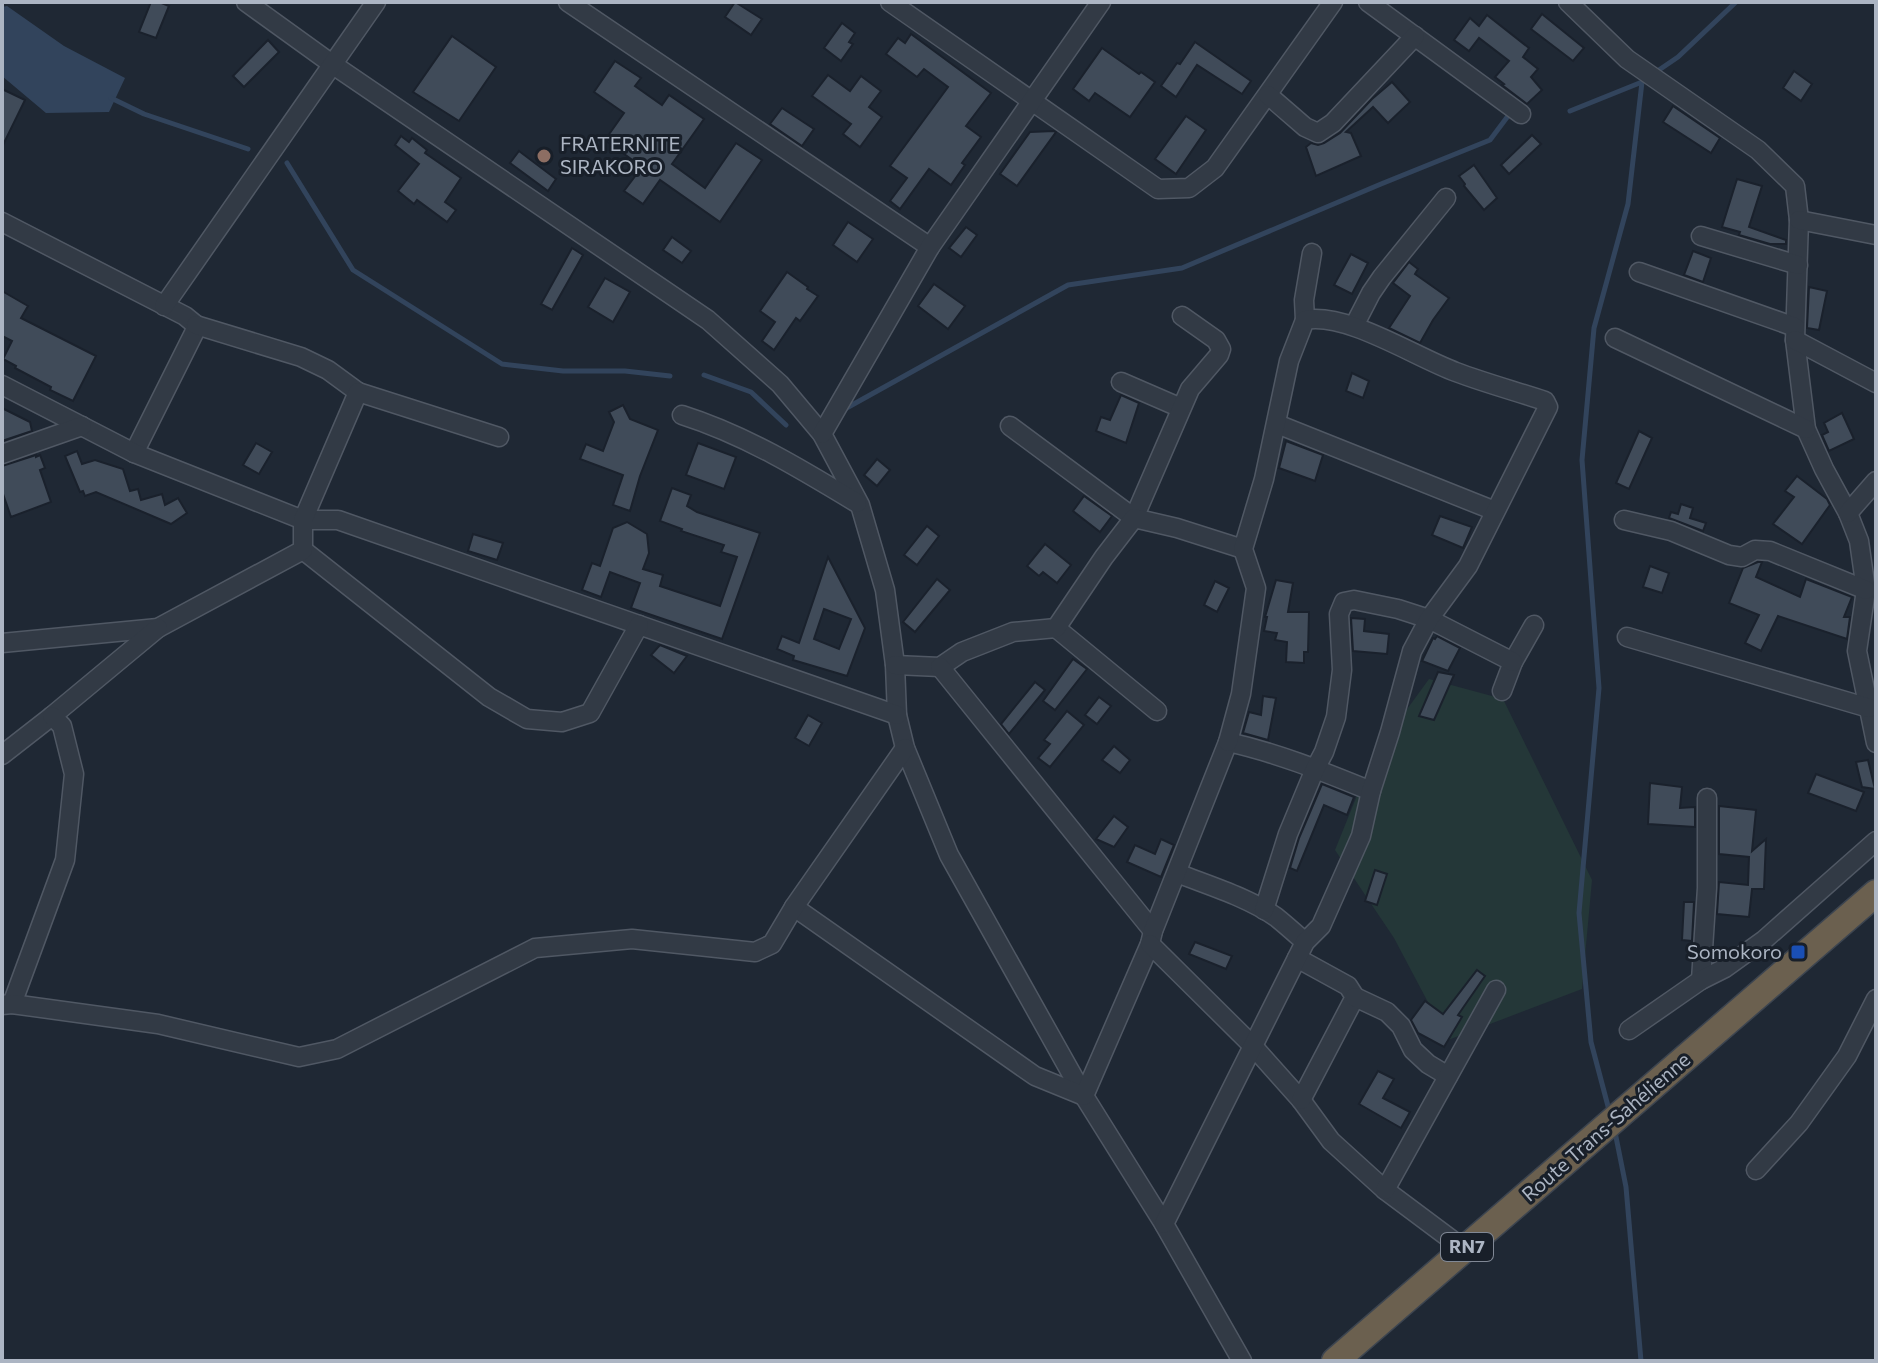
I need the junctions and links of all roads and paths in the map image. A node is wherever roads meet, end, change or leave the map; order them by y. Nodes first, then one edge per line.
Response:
1 (246, 2) edge
2 (376, 2) edge
3 (568, 2) edge
4 (890, 2) edge
5 (1101, 2) edge
6 (1333, 2) edge
7 (1368, 2) edge
8 (1568, 2) edge
9 (596, 10) edge
10 (1415, 36) junction
11 (332, 64) junction
12 (1268, 95) junction
13 (1032, 101) junction
14 (1521, 114) dead end
15 (1446, 198) dead end
16 (1799, 220) junction
17 (2, 222) edge
18 (1876, 235) edge
19 (1701, 236) dead end
20 (930, 247) junction
21 (1312, 253) dead end
22 (1798, 265) junction
23 (1639, 272) dead end
24 (164, 306) junction
25 (1182, 316) dead end
26 (1305, 320) junction
27 (196, 325) junction
28 (1354, 326) junction
29 (1795, 333) junction
30 (1615, 338) dead end
31 (1121, 382) dead end
32 (1876, 383) edge
33 (2, 385) edge
34 (358, 392) junction
35 (1181, 408) junction
36 (682, 415) dead end
37 (1277, 424) junction
38 (82, 426) junction
39 (1010, 426) dead end
40 (1806, 429) junction
41 (822, 434) junction
42 (499, 437) dead end
43 (134, 453) junction
44 (2, 454) edge
45 (1876, 481) edge
46 (860, 505) junction
47 (1495, 511) junction
48 (1848, 513) junction
49 (1134, 518) junction
50 (303, 520) junction
51 (1624, 520) dead end
52 (1243, 549) junction
53 (303, 550) junction
54 (1866, 590) junction
55 (1870, 614) edge
56 (1429, 619) junction
57 (639, 625) junction
58 (1534, 625) dead end
59 (158, 628) junction
60 (1056, 628) junction
61 (1627, 637) dead end
62 (2, 643) edge
63 (1513, 662) junction
64 (895, 665) junction
65 (940, 667) junction
66 (1502, 691) dead end
67 (1869, 708) junction
68 (1157, 711) dead end
69 (897, 715) junction
70 (52, 716) junction
71 (1228, 742) junction
72 (1876, 743) edge
73 (905, 748) junction
74 (2, 755) edge
75 (1315, 769) junction
76 (1371, 791) junction
77 (1707, 798) dead end
78 (1876, 841) edge
79 (1177, 873) junction
80 (1876, 893) edge
81 (794, 907) junction
82 (1264, 910) junction
83 (1151, 937) junction
84 (1301, 950) junction
85 (1701, 980) junction
86 (1496, 990) dead end
87 (1355, 997) junction
88 (1876, 999) edge
89 (7, 1004) edge
90 (1629, 1030) dead end
91 (1252, 1045) junction
92 (1448, 1076) junction
93 (1084, 1096) junction
94 (1301, 1100) junction
95 (1756, 1170) dead end
96 (1385, 1190) junction
97 (1164, 1224) junction
98 (1464, 1249) junction
99 (1242, 1361) edge
100 (1335, 1361) edge

1 - 11 street
2 - 11 street
3 - 9 street
4 - 13 street
5 - 13 street
6 - 12 street
7 - 10 street
8 - 16 street
9 - 20 street
10 - 12 street
10 - 14 street
11 - 24 street
11 - 41 street
12 - 13 street
13 - 20 street
15 - 28 street
16 - 18 street
16 - 22 street
17 - 24 street
19 - 22 street
20 - 41 street
21 - 26 street
22 - 29 street
23 - 29 street
24 - 27 street
25 - 35 street
26 - 28 street
26 - 37 street
27 - 34 street
27 - 43 street
28 - 47 street
29 - 32 street
29 - 40 street
30 - 40 street
31 - 35 street
33 - 38 street
34 - 42 street
34 - 50 street
35 - 49 street
36 - 46 street
37 - 47 street
37 - 52 street
38 - 43 street
38 - 44 street
39 - 49 street
40 - 48 street
41 - 46 street
43 - 50 street
45 - 48 street
46 - 64 street
47 - 56 street
48 - 54 street
49 - 52 street
49 - 60 street
50 - 53 street
50 - 57 street
51 - 54 street
52 - 71 street
53 - 57 street
53 - 59 street
54 - 55 street
55 - 67 street
56 - 63 street
56 - 75 street
56 - 76 street
57 - 69 street
58 - 63 street
59 - 62 street
59 - 70 street
60 - 65 street
60 - 68 street
61 - 67 street
63 - 66 street
64 - 65 street
64 - 69 street
65 - 83 street
67 - 72 street
69 - 73 street
70 - 74 street
70 - 89 street
71 - 75 street
71 - 79 street
73 - 81 street
73 - 93 street
75 - 76 street
75 - 82 street
76 - 84 street
77 - 85 street
78 - 85 street
79 - 82 street
79 - 83 street
80 - 98 highway, Route Trans-Sahélienne / RN7
81 - 89 street
81 - 93 street
82 - 84 street
83 - 91 street
83 - 93 street
84 - 87 street
84 - 91 street
85 - 90 street
86 - 92 street
87 - 92 street
87 - 94 street
88 - 95 street
91 - 94 street
91 - 97 street
92 - 96 street
93 - 97 street
94 - 96 street
96 - 98 street
97 - 99 street
98 - 100 highway, Route Trans-Sahélienne / RN7

